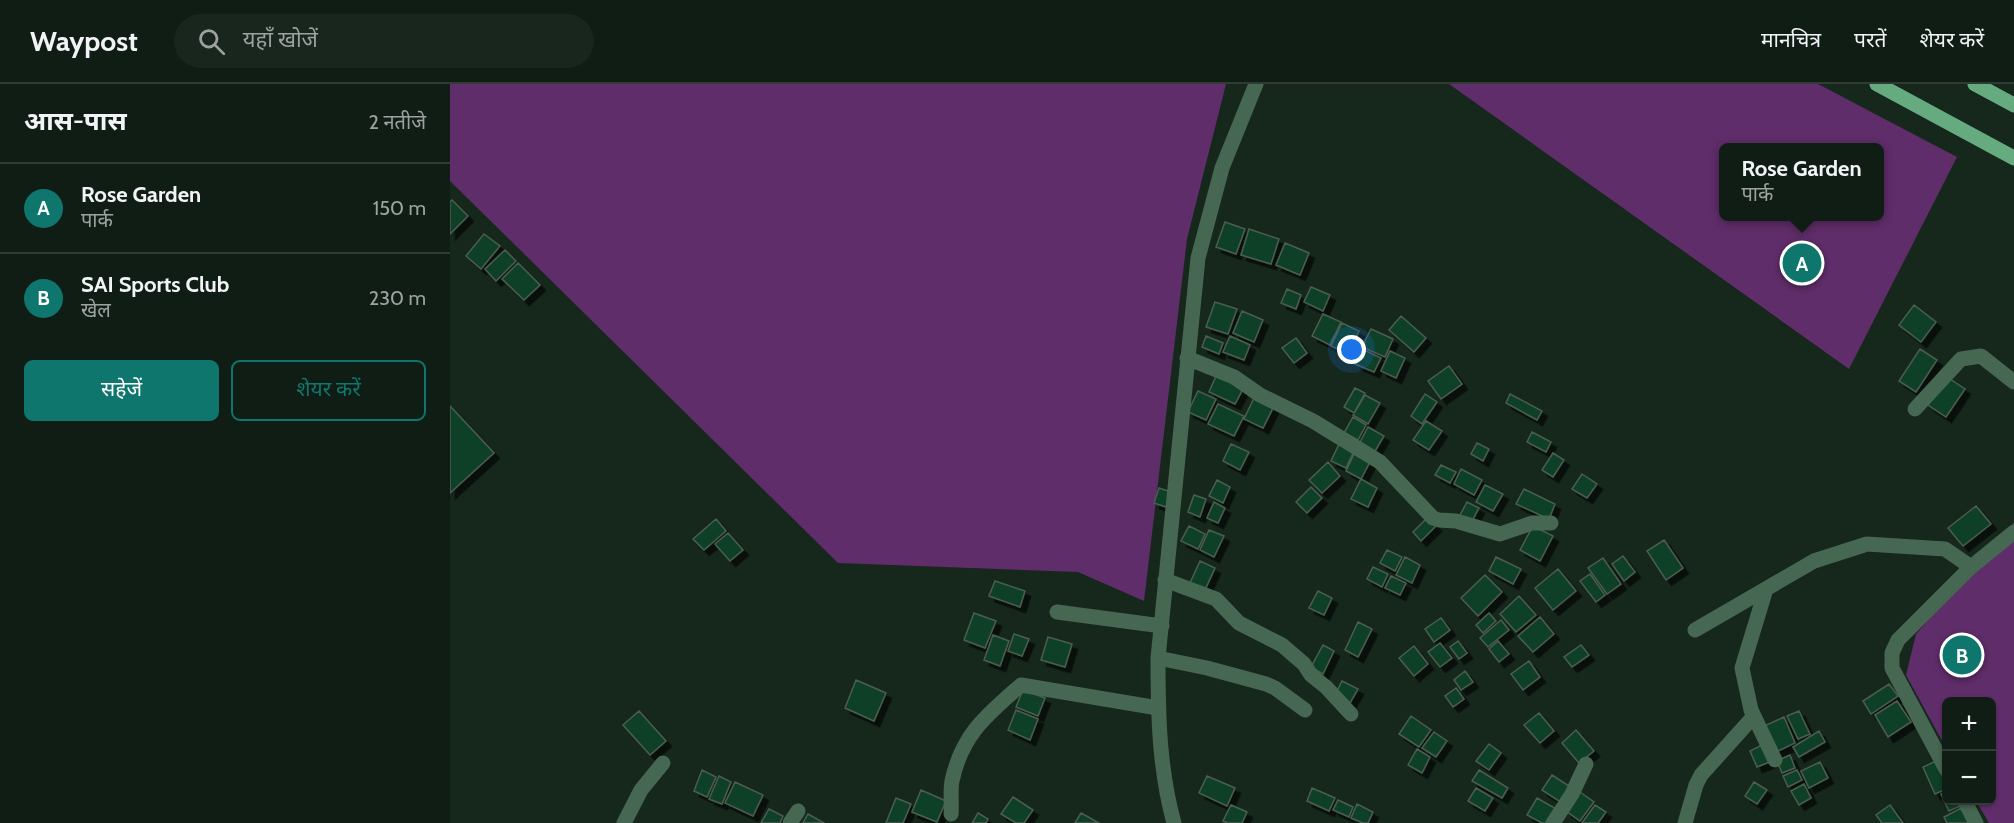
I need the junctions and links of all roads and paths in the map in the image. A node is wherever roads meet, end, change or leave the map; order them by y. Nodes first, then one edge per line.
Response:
1 (1256, 84) edge
2 (1877, 84) edge
3 (1975, 84) edge
4 (2014, 105) edge
5 (2014, 158) edge
6 (1187, 358) junction
7 (2014, 382) edge
8 (1915, 409) dead end
9 (1551, 523) dead end
10 (2014, 532) edge
11 (1971, 567) junction
12 (1165, 580) junction
13 (1766, 589) junction
14 (1057, 612) dead end
15 (1162, 626) junction
16 (1695, 630) dead end
17 (1158, 658) junction
18 (1158, 708) junction
19 (1305, 710) dead end
20 (1351, 714) dead end
21 (1754, 716) junction
22 (1775, 760) dead end
23 (1942, 760) edge
24 (663, 763) dead end
25 (1586, 764) dead end
26 (1966, 805) edge
27 (951, 814) dead end
28 (624, 823) edge
29 (1174, 823) edge
30 (1553, 823) edge
31 (1685, 823) edge
32 (1976, 823) edge

1 - 6 street
2 - 5 main road
3 - 4 main road
6 - 9 street
6 - 12 street
7 - 8 street
10 - 11 street
11 - 13 street
11 - 23 street
12 - 15 street
12 - 20 street
13 - 16 street
13 - 21 street
14 - 15 street
15 - 17 street
17 - 18 street
17 - 19 street
18 - 27 street
18 - 29 street
21 - 22 street
21 - 31 street
24 - 28 street
25 - 30 street
26 - 32 street

